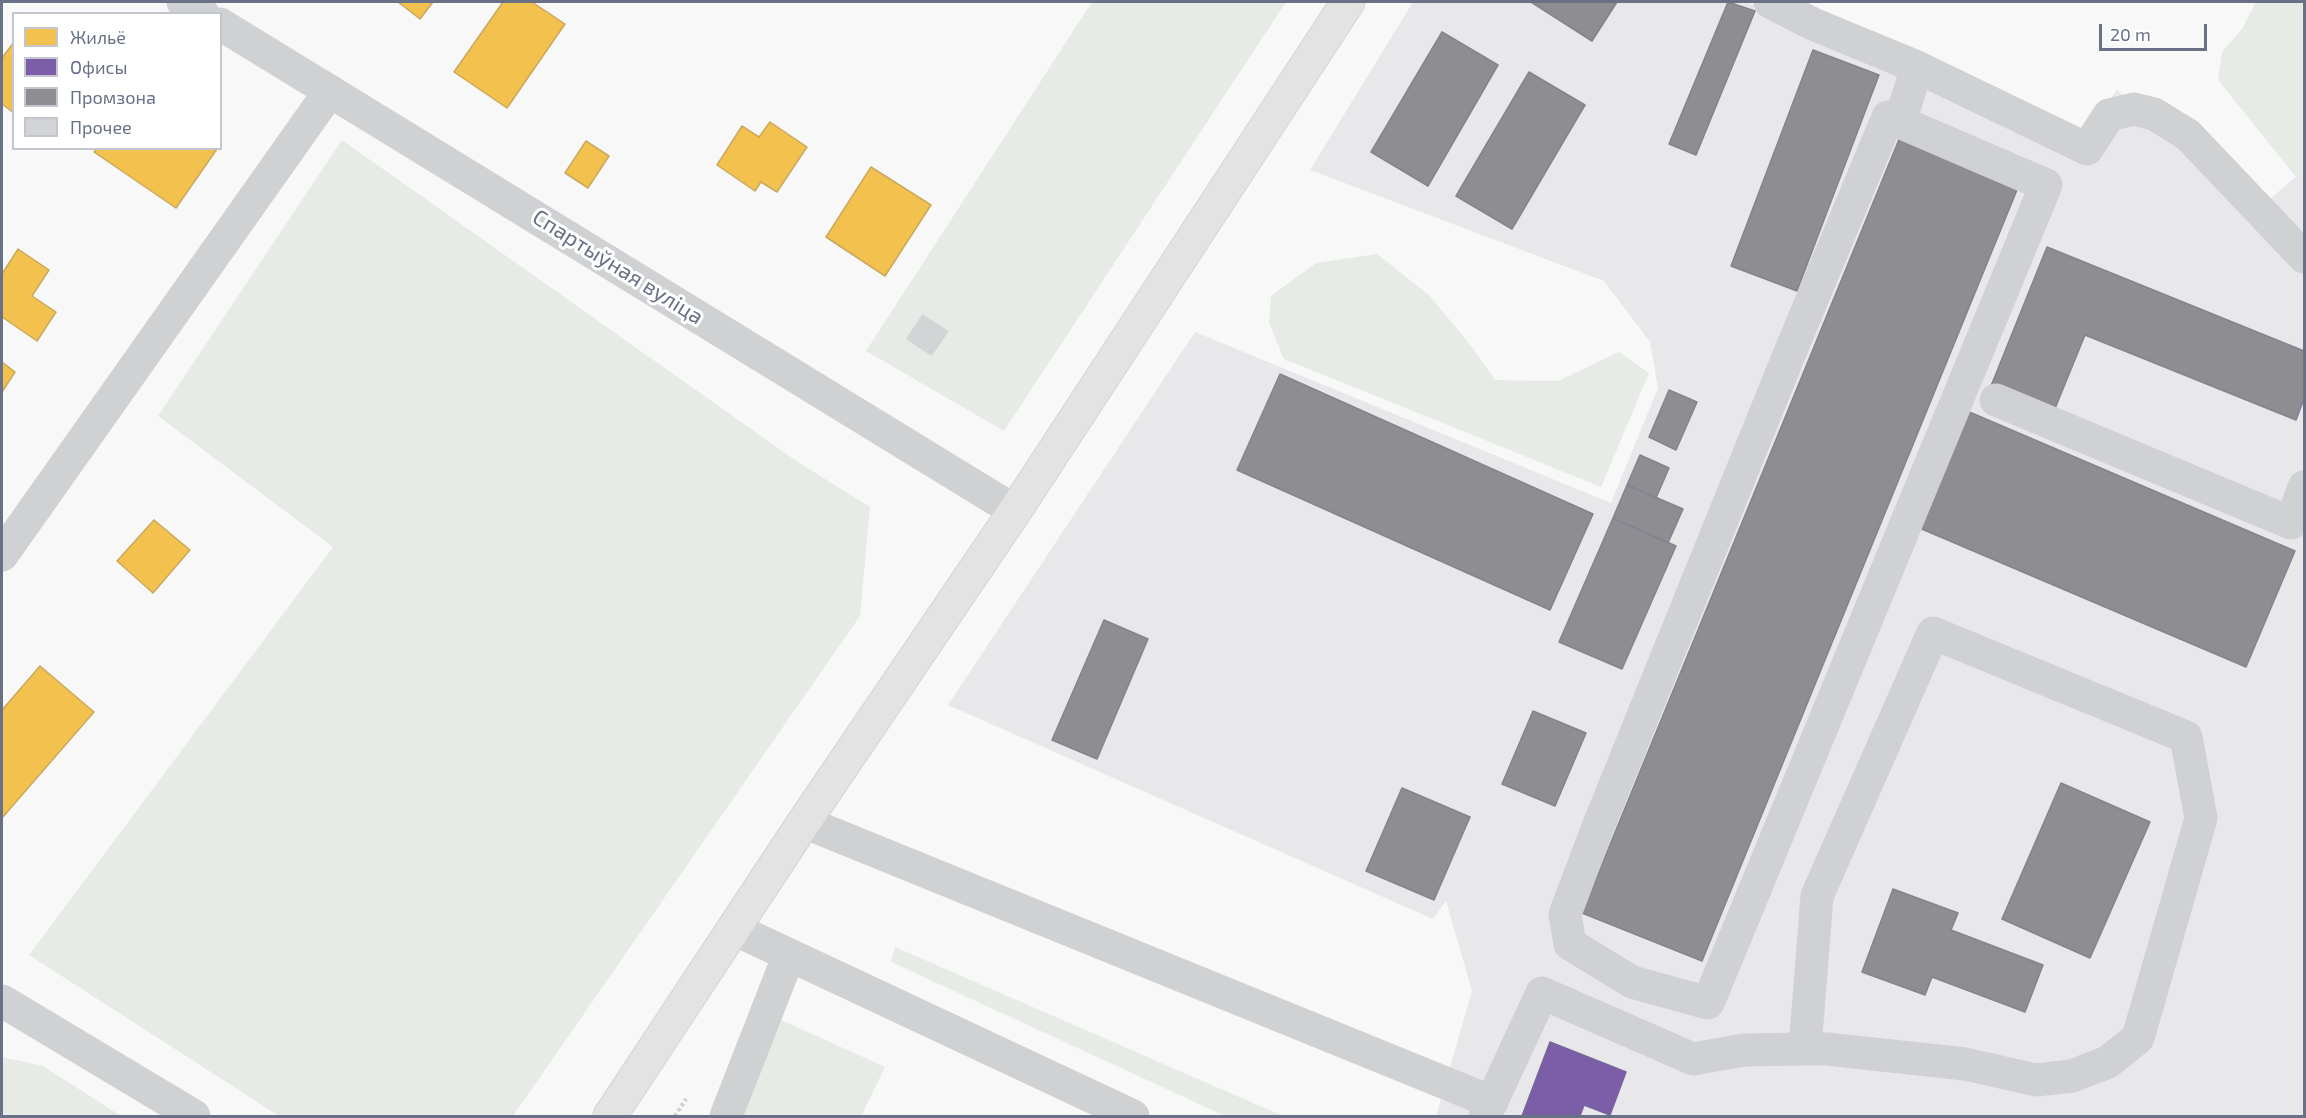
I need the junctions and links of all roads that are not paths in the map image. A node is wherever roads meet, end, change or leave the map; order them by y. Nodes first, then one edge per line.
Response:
1 (183, 2) edge
2 (1348, 2) edge
3 (1770, 2) edge
4 (200, 12) edge
5 (222, 25) edge
6 (1917, 68) junction
7 (330, 91) junction
8 (1900, 122) junction
9 (2304, 257) edge
10 (1996, 400) dead end
11 (2304, 487) edge
12 (1015, 511) junction
13 (2, 555) edge
14 (804, 822) junction
15 (734, 929) junction
16 (789, 955) junction
17 (2, 1001) edge
18 (1805, 1049) junction
19 (1488, 1109) edge
20 (194, 1116) edge
21 (610, 1116) edge
22 (726, 1116) edge
23 (1133, 1116) edge

1 - 4 street
2 - 12 main road
3 - 6 street
5 - 7 street, Спартыўная вуліца
6 - 8 street
6 - 9 street
7 - 12 street, Спартыўная вуліца
7 - 13 street
8 - 8 street
10 - 11 street
12 - 14 main road
14 - 15 main road
14 - 19 street
15 - 16 street
15 - 21 main road
16 - 22 street
16 - 23 street
17 - 20 street
18 - 18 street
18 - 19 street

